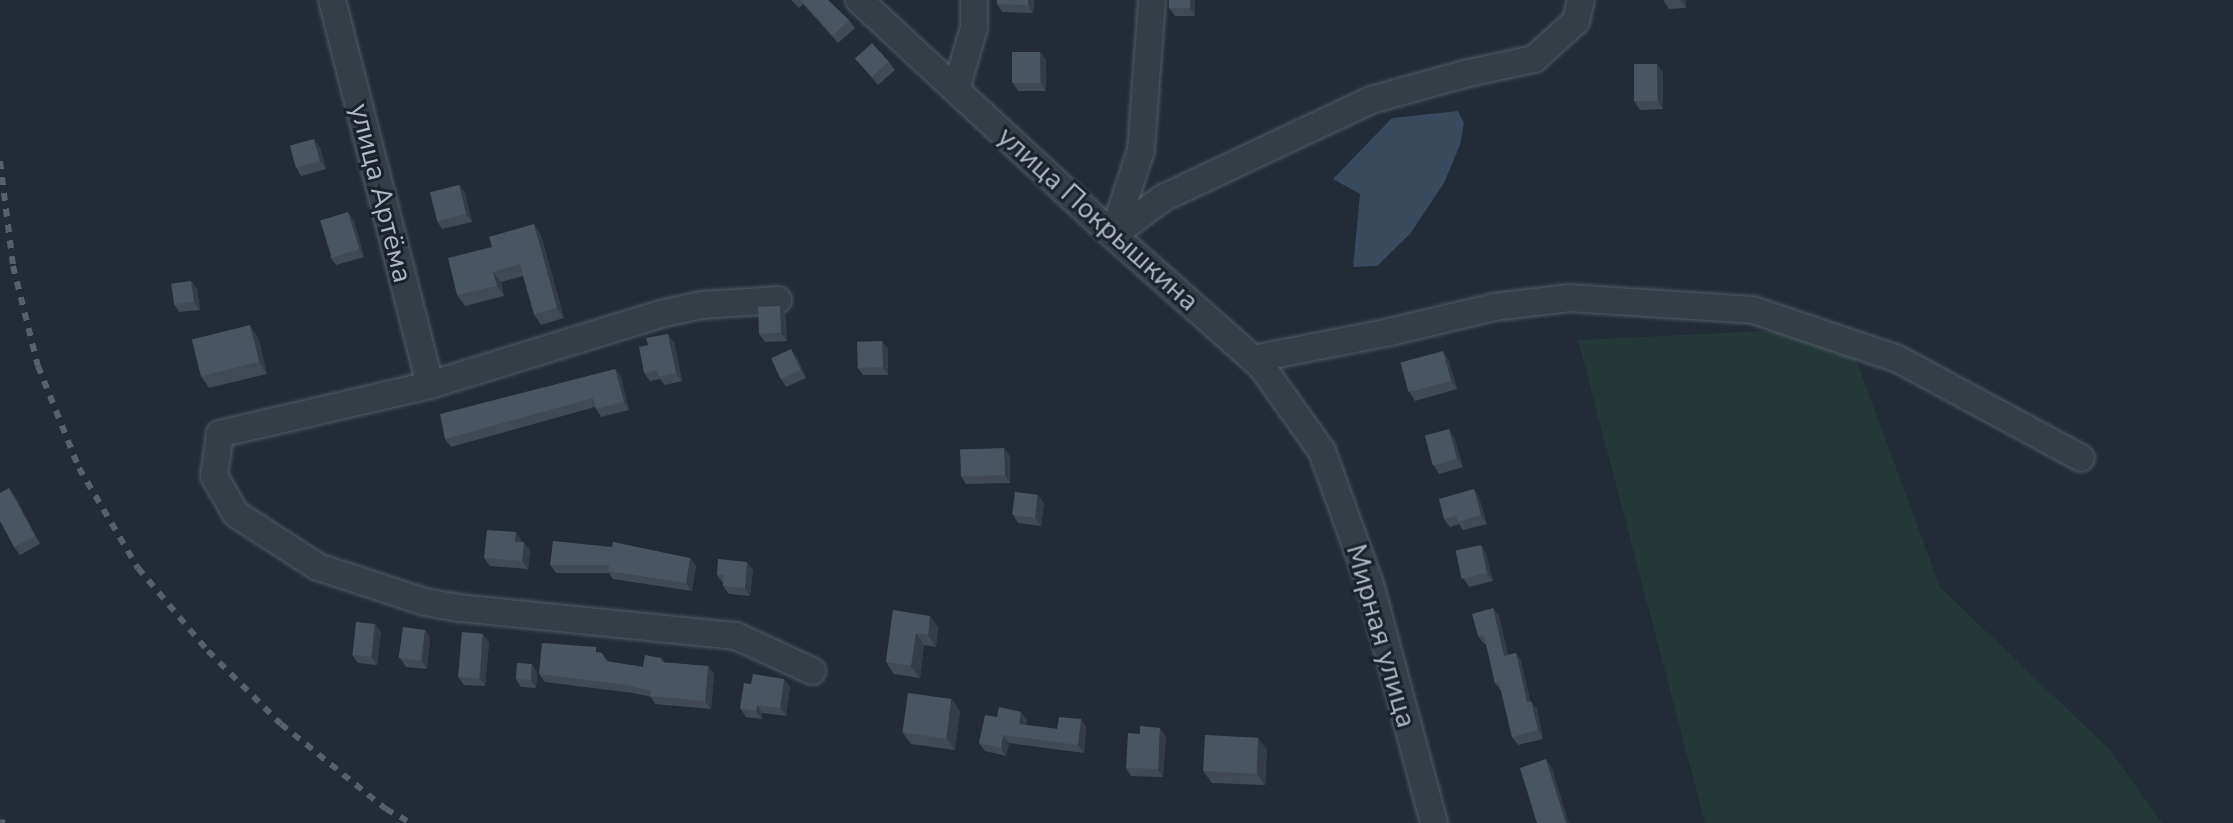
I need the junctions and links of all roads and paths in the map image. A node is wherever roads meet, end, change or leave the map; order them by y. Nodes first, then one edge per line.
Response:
1 (332, 0) edge
2 (859, 0) edge
3 (974, 0) edge
4 (1152, 0) edge
5 (1581, 0) edge
6 (956, 89) junction
7 (1113, 235) junction
8 (778, 300) dead end
9 (1253, 359) junction
10 (430, 385) junction
11 (1322, 451) joint
12 (2081, 458) dead end
13 (812, 671) dead end
14 (1434, 823) edge

1 - 10 street, улица Артёма
2 - 6 street, улица Покрышкина
3 - 6 street
4 - 7 street
5 - 7 street
6 - 7 street, улица Покрышкина
7 - 9 street, улица Покрышкина
8 - 10 street
9 - 11 street, улица Покрышкина
9 - 12 street
10 - 13 street
11 - 14 street, Мирная улица

